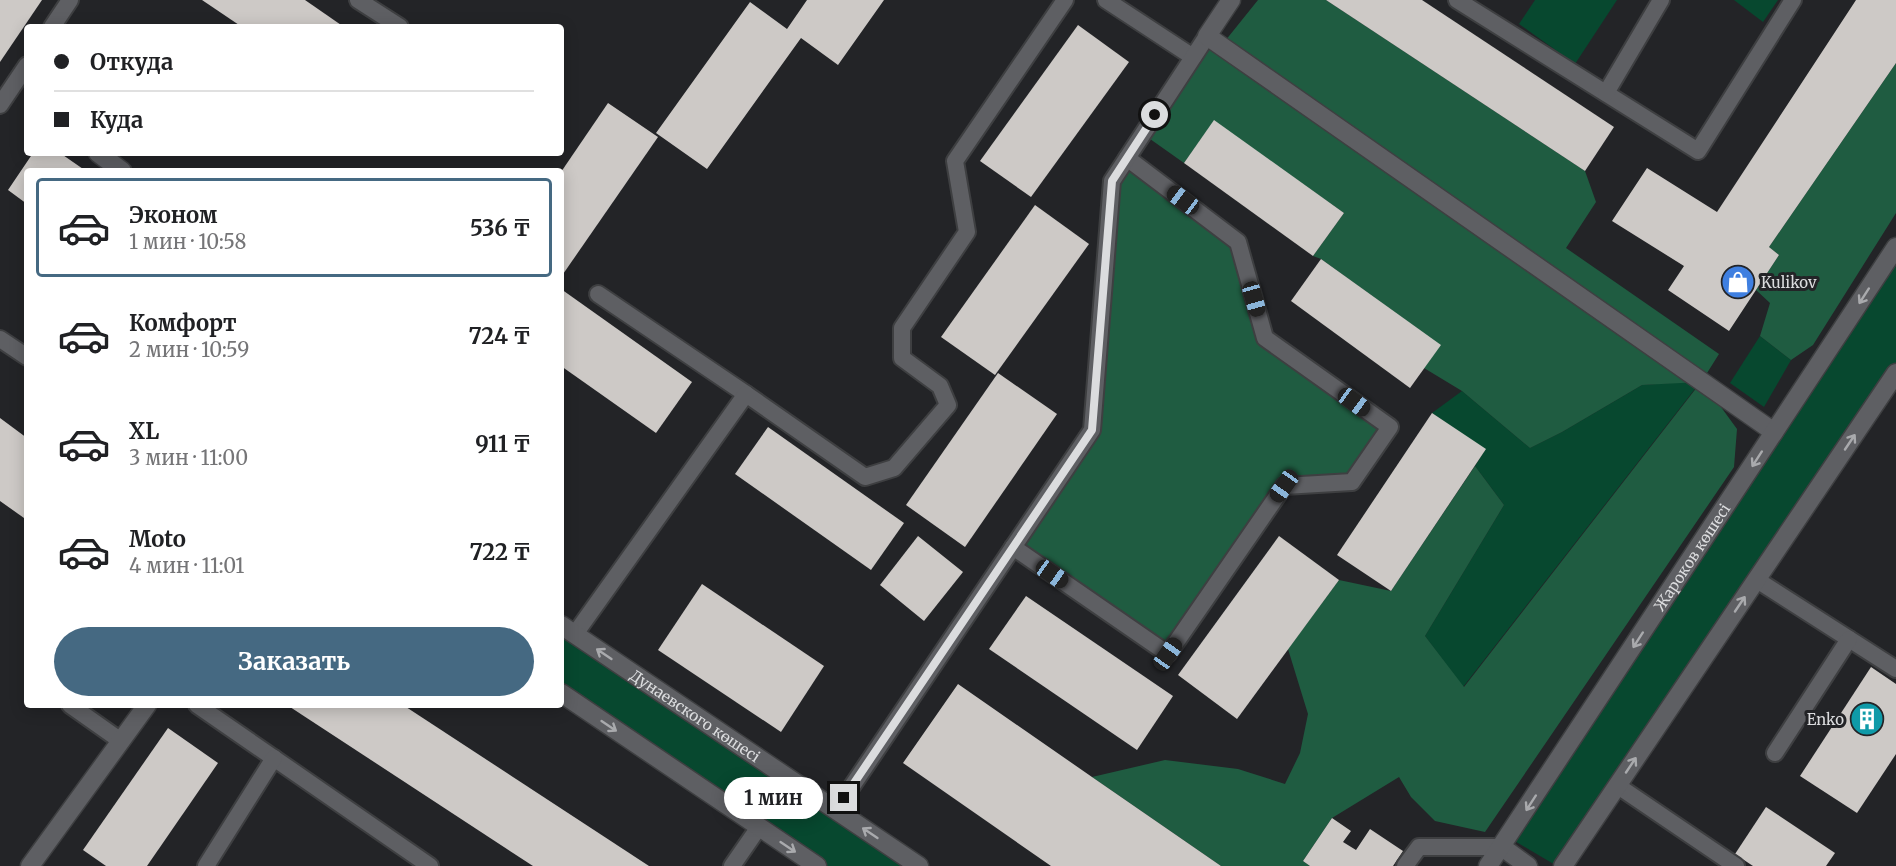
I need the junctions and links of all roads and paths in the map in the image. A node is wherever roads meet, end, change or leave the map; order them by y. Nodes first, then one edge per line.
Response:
1 (70, 0) edge
2 (358, 0) edge
3 (1065, 0) edge
4 (1106, 0) edge
5 (1231, 0) edge
6 (1457, 0) edge
7 (1661, 0) edge
8 (1793, 0) edge
9 (54, 24) edge
10 (395, 24) edge
11 (1207, 36) junction
12 (1193, 57) junction
13 (24, 69) edge
14 (1606, 93) junction
15 (0, 105) edge
16 (102, 156) edge
17 (1127, 158) junction
18 (118, 168) edge
19 (1896, 248) edge
20 (598, 294) dead end
21 (0, 339) edge
22 (24, 355) edge
23 (1896, 373) edge
24 (746, 394) junction
25 (1774, 432) junction
26 (1013, 547) junction
27 (1756, 580) junction
28 (568, 629) edge
29 (1849, 639) junction
30 (1896, 669) edge
31 (564, 695) edge
32 (74, 708) edge
33 (145, 708) edge
34 (201, 708) edge
35 (121, 741) junction
36 (1775, 753) dead end
37 (274, 758) junction
38 (1618, 786) junction
39 (836, 810) junction
40 (759, 827) junction
41 (1502, 847) junction
42 (427, 865) edge
43 (30, 866) edge
44 (206, 866) edge
45 (732, 866) edge
46 (817, 866) edge
47 (919, 866) edge
48 (1406, 866) edge
49 (1488, 866) edge
50 (1528, 866) edge
51 (1563, 866) edge
52 (1736, 866) edge

1 - 9 lane
2 - 10 lane
3 - 24 lane
4 - 12 lane
5 - 11 street
6 - 14 lane
7 - 14 lane
8 - 14 lane
11 - 12 lane
11 - 25 street
12 - 17 lane
13 - 15 lane
16 - 18 street
17 - 26 lane
17 - 26 lane
19 -> 25 street, Жароков көшесі
20 - 24 lane
21 - 22 lane
27 -> 23 street
24 - 28 lane
25 -> 41 street, Жароков көшесі
26 - 39 lane
27 - 29 lane
38 -> 27 street
39 -> 28 street, Дунаевского көшесі
29 - 30 lane
29 - 36 lane
31 -> 40 street
32 - 35 lane
33 - 35 street
34 - 37 lane
35 - 43 street
37 - 42 lane
37 - 44 lane
38 - 51 street
38 - 52 lane
47 -> 39 street, Дунаевского көшесі
40 - 45 lane
40 -> 46 street
41 - 48 lane
41 - 49 street, Жароков көшесі
41 - 50 street

